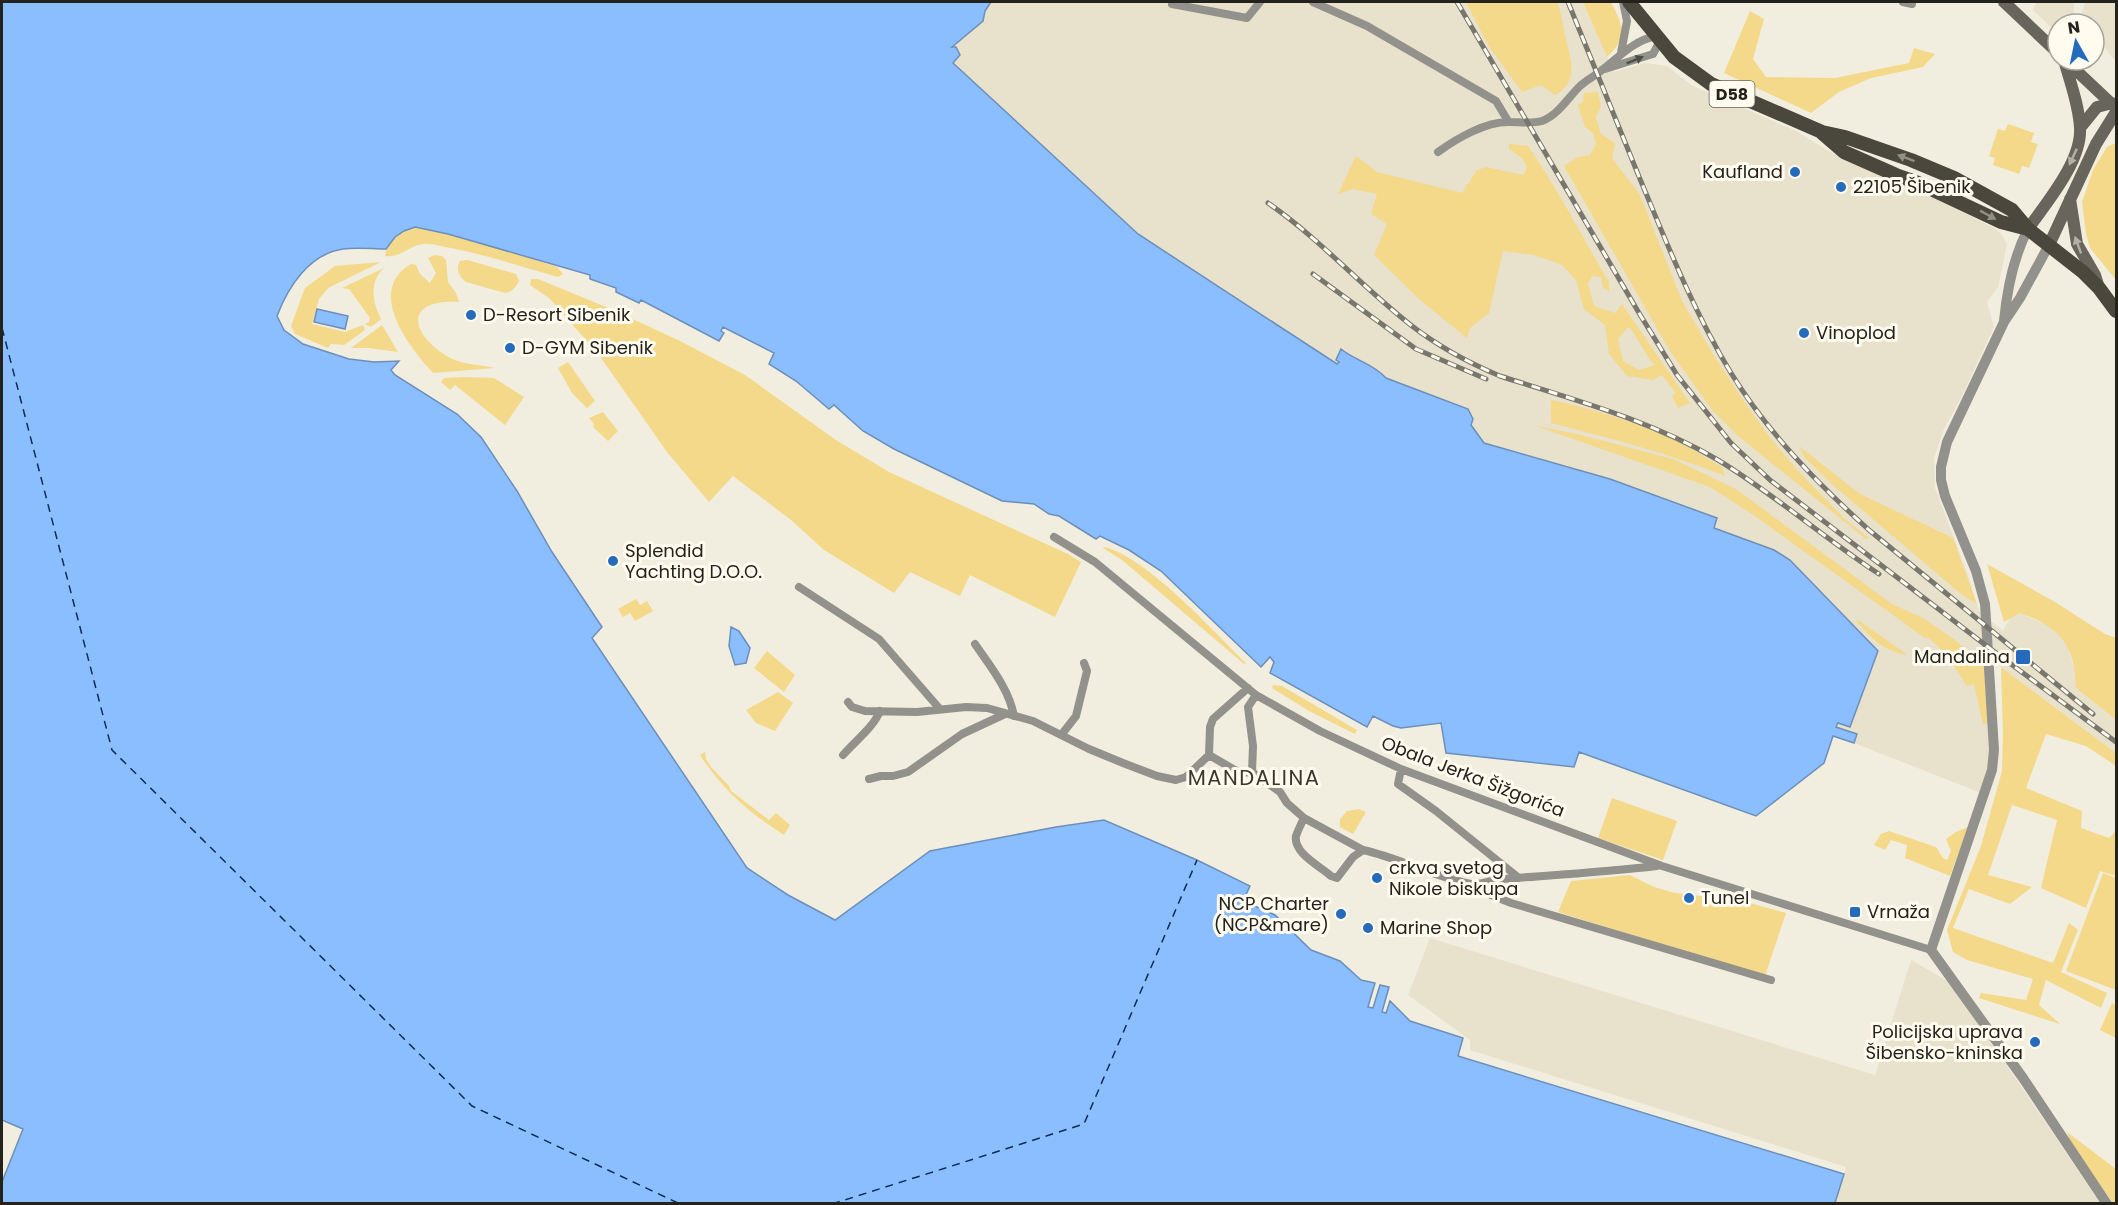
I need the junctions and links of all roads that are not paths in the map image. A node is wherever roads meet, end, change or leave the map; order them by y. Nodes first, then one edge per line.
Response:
1 (1260, 2) edge
2 (1313, 2) edge
3 (1623, 2) edge
4 (1629, 2) edge
5 (2004, 2) edge
6 (1172, 4) dead end
7 (1658, 38) junction
8 (2046, 42) edge
9 (1621, 53) junction
10 (1602, 70) junction
11 (2068, 72) edge
12 (2078, 72) edge
13 (2115, 108) edge
14 (1508, 122) junction
15 (2080, 128) junction
16 (1822, 132) junction
17 (1438, 152) dead end
18 (2070, 198) junction
19 (2028, 229) junction
20 (2049, 244) junction
21 (2099, 288) junction
22 (2116, 311) edge
23 (2004, 322) junction
24 (1054, 537) dead end
25 (799, 587) dead end
26 (975, 644) dead end
27 (1084, 663) dead end
28 (1248, 688) junction
29 (1256, 695) junction
30 (848, 702) dead end
31 (939, 708) junction
32 (880, 711) junction
33 (1009, 715) junction
34 (1062, 734) junction
35 (843, 755) dead end
36 (1209, 755) junction
37 (1401, 770) junction
38 (1252, 772) junction
39 (869, 779) dead end
40 (1304, 818) junction
41 (1363, 850) junction
42 (1662, 866) junction
43 (1519, 878) junction
44 (1474, 885) junction
45 (1931, 950) junction
46 (1771, 980) dead end
47 (2107, 1203) edge

1 - 6 street
2 - 14 street
3 - 9 street
4 - 7 main road, D58
5 - 8 main road
7 - 9 street
10 -> 7 street
7 - 16 main road, D58
9 - 10 street
10 - 14 street
11 - 15 main road
12 - 13 main road
13 - 15 main road
13 - 18 main road
14 - 17 street
15 -> 19 main road
16 -> 19 main road, D58
19 -> 16 main road, D58
18 - 20 main road
21 -> 18 main road
19 - 20 main road, D58
19 - 23 street
20 - 21 main road, D58
20 - 23 street
21 - 22 main road, D58
23 - 45 street
24 - 28 street, Obala Jerka Šižgorića
25 - 31 street
26 - 33 street
27 - 34 street
28 - 29 street, Obala Jerka Šižgorića
28 - 36 street
29 - 37 street, Obala Jerka Šižgorića
29 - 38 street
30 - 32 street
31 - 32 street
31 - 33 street
32 - 35 street
33 - 34 street
33 - 39 street
34 - 36 street
36 - 38 street
37 - 42 street, Obala Jerka Šižgorića
37 - 43 street
38 - 40 street
40 - 41 street
40 - 41 street
41 - 44 street
42 - 43 street
42 - 45 street, Obala Jerka Šižgorića
43 - 44 street
44 - 46 street
45 - 47 street

